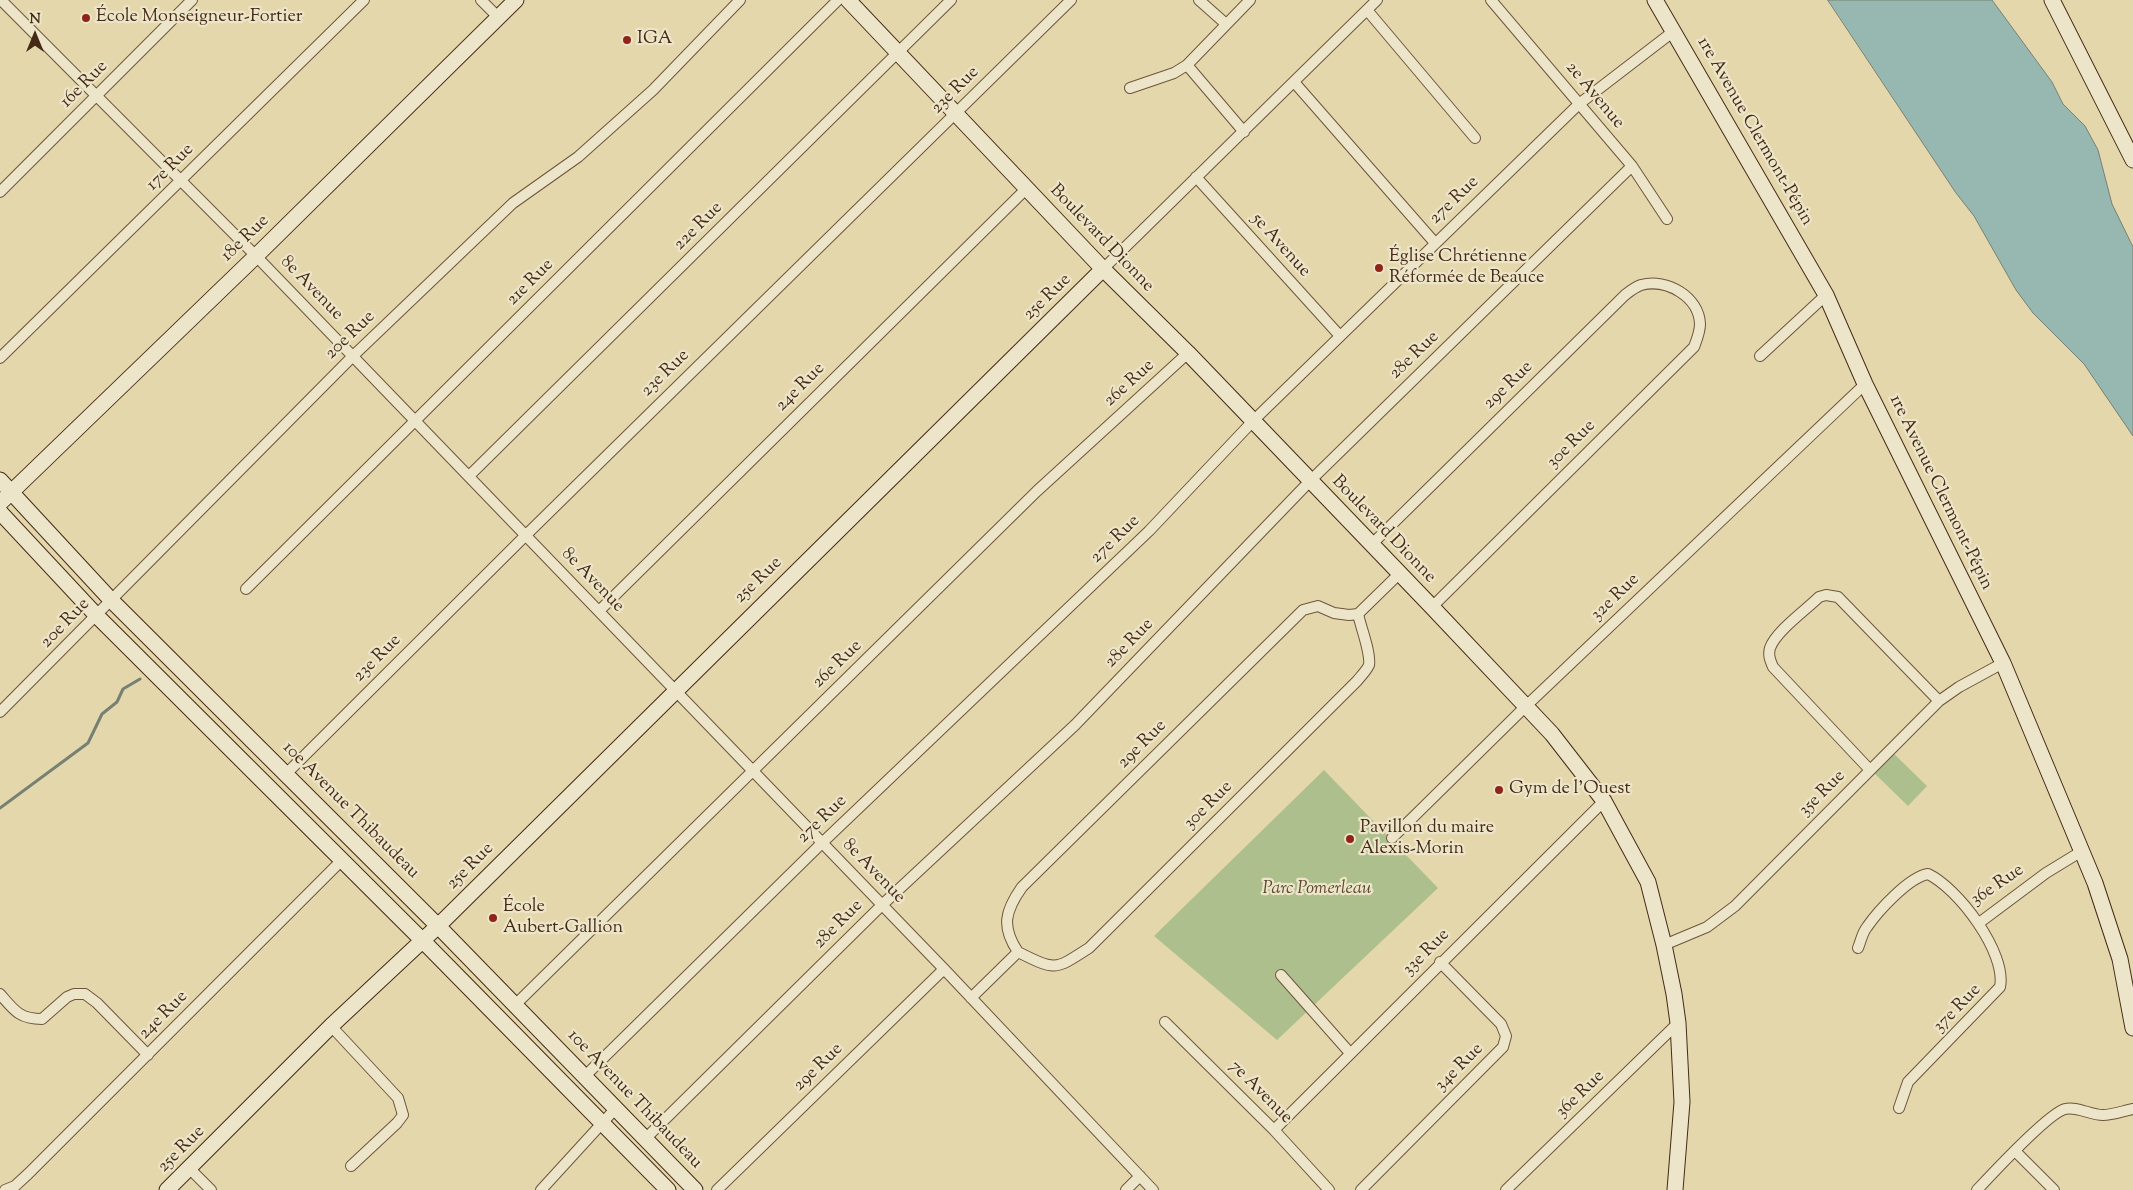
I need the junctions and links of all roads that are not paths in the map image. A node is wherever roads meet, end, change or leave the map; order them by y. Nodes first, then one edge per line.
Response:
1 (192, 0) edge
2 (364, 0) edge
3 (481, 0) edge
4 (516, 0) edge
5 (740, 0) edge
6 (838, 0) edge
7 (848, 0) edge
8 (950, 0) edge
9 (1071, 0) edge
10 (1198, 0) edge
11 (1250, 0) edge
12 (1377, 0) edge
13 (1491, 0) edge
14 (1655, 0) edge
15 (2052, 0) edge
16 (1, 1) edge
17 (1366, 10) junction
18 (499, 18) junction
19 (1226, 24) junction
20 (1674, 31) junction
21 (898, 54) junction
22 (1188, 65) junction
23 (1294, 82) junction
24 (1130, 88) dead end
25 (97, 97) junction
26 (1579, 104) junction
27 (955, 114) junction
28 (1244, 132) junction
29 (1475, 138) dead end
30 (2133, 160) edge
31 (1632, 166) junction
32 (1196, 178) junction
33 (183, 180) junction
34 (1026, 189) junction
35 (0, 192) edge
36 (1667, 219) dead end
37 (1435, 243) junction
38 (256, 256) junction
39 (1104, 269) junction
40 (1684, 294) joint
41 (1826, 296) junction
42 (1340, 336) junction
43 (1188, 353) junction
44 (353, 356) junction
45 (1760, 356) dead end
46 (0, 358) edge
47 (1865, 384) junction
48 (1254, 420) junction
49 (416, 421) junction
50 (469, 476) junction
51 (0, 480) edge
52 (1310, 481) junction
53 (12, 492) junction
54 (0, 503) edge
55 (0, 512) edge
56 (526, 535) junction
57 (1371, 545) junction
58 (1399, 574) junction
59 (246, 589) dead end
60 (111, 600) junction
61 (1432, 607) junction
62 (599, 611) junction
63 (1358, 614) junction
64 (97, 616) junction
65 (2003, 663) junction
66 (675, 690) junction
67 (1939, 701) junction
68 (1525, 707) junction
69 (0, 712) edge
70 (1870, 770) junction
71 (753, 771) junction
72 (287, 773) junction
73 (1604, 800) junction
74 (1392, 838) dead end
75 (822, 843) junction
76 (2082, 851) junction
77 (342, 860) junction
78 (882, 905) junction
79 (1979, 923) junction
80 (438, 926) junction
81 (422, 940) junction
82 (1664, 945) junction
83 (1858, 948) dead end
84 (1018, 952) junction
85 (1440, 962) junction
86 (944, 969) junction
87 (1281, 975) dead end
88 (0, 994) edge
89 (971, 998) junction
90 (515, 1005) junction
91 (1165, 1022) dead end
92 (1678, 1023) junction
93 (331, 1026) junction
94 (2133, 1028) edge
95 (1350, 1053) junction
96 (148, 1055) junction
97 (584, 1077) junction
98 (616, 1108) junction
99 (1898, 1108) dead end
100 (2133, 1109) edge
101 (602, 1122) junction
102 (1274, 1130) junction
103 (645, 1138) junction
104 (2015, 1151) junction
105 (351, 1166) dead end
106 (190, 1168) junction
107 (1140, 1176) junction
108 (5, 1190) edge
109 (167, 1190) edge
110 (211, 1190) edge
111 (541, 1190) edge
112 (668, 1190) edge
113 (695, 1190) edge
114 (717, 1190) edge
115 (1126, 1190) edge
116 (1154, 1190) edge
117 (1329, 1190) edge
118 (1360, 1190) edge
119 (1506, 1190) edge
120 (1675, 1190) edge
121 (1977, 1190) edge
122 (2054, 1190) edge

1 - 25 street, 16e Rue
2 - 33 street, 17e Rue
3 - 18 street
4 - 18 street, 18e Rue
5 - 44 street, 20e Rue
6 - 49 street, 21e Rue
7 - 21 street, Boulevard Dionne
8 - 21 street, 22e Rue
9 - 27 street, 23e Rue
10 - 19 street
11 - 19 street
12 - 17 street, 25e Rue
13 - 26 street, 2e Avenue
14 - 20 street, 1re Avenue Clermont-Pépin
15 - 30 street
16 - 25 street, 8e Avenue
17 - 23 street, 25e Rue
17 - 29 street
18 - 38 street, 18e Rue
19 - 22 street
20 - 26 street, 27e Rue
20 - 41 street, 1re Avenue Clermont-Pépin
21 - 27 street, Boulevard Dionne
21 - 50 street, 22e Rue
22 - 24 street
22 - 28 street
23 - 28 street, 25e Rue
23 - 37 street
25 - 33 street, 8e Avenue
25 - 35 street, 16e Rue
26 - 31 street, 2e Avenue
26 - 37 street, 27e Rue
27 - 34 street, Boulevard Dionne
27 - 56 street, 23e Rue
28 - 32 street, 25e Rue
31 - 36 street, 2e Avenue
31 - 52 street, 28e Rue
32 - 39 street, 25e Rue
32 - 42 street, 5e Avenue
33 - 38 street, 8e Avenue
33 - 46 street, 17e Rue
34 - 39 street, Boulevard Dionne
34 - 62 street, 24e Rue
37 - 42 street, 27e Rue
38 - 44 street, 8e Avenue
38 - 53 street, 18e Rue
39 - 43 street, Boulevard Dionne
39 - 66 street, 25e Rue
40 - 57 street, 29e Rue
40 - 61 street, 30e Rue
41 - 45 street
41 - 47 street, 1re Avenue Clermont-Pépin
42 - 48 street, 27e Rue
43 - 48 street, Boulevard Dionne
43 - 71 street, 26e Rue
44 - 49 street, 8e Avenue
44 - 60 street, 20e Rue
47 - 65 street, 1re Avenue Clermont-Pépin
47 - 68 street, 32e Rue
48 - 52 street, Boulevard Dionne
48 - 75 street, 27e Rue
49 - 50 street, 8e Avenue
49 - 59 street, 21e Rue
50 - 56 street, 8e Avenue
51 - 53 street, 10e Avenue Thibaudeau
52 - 57 street, Boulevard Dionne
52 - 78 street, 28e Rue
53 - 54 street, 18e Rue
53 - 60 street, 10e Avenue Thibaudeau
55 - 64 street
56 - 62 street, 8e Avenue
56 - 72 street, 23e Rue
57 - 58 street, Boulevard Dionne
58 - 61 street, Boulevard Dionne
58 - 63 street
60 - 64 street, 20e Rue
60 - 72 street, 10e Avenue Thibaudeau
61 - 68 street, Boulevard Dionne
62 - 66 street, 8e Avenue
63 - 84 street, 29e Rue
63 - 84 street, 30e Rue
64 - 69 street, 20e Rue
64 - 77 street
65 - 67 street, 35e Rue
65 - 76 street, 1re Avenue Clermont-Pépin
66 - 71 street, 8e Avenue
66 - 80 street, 25e Rue
67 - 70 street, 35e Rue
67 - 70 street
68 - 73 street, Boulevard Dionne
68 - 74 street, 32e Rue
70 - 82 street, 35e Rue
71 - 75 street, 8e Avenue
71 - 90 street, 26e Rue
72 - 80 street, 10e Avenue Thibaudeau
73 - 82 street, Boulevard Dionne
73 - 85 street, 33e Rue
75 - 78 street, 8e Avenue
75 - 97 street, 27e Rue
76 - 79 street, 36e Rue
76 - 94 street, 1re Avenue Clermont-Pépin
77 - 81 street
77 - 96 street, 24e Rue
78 - 86 street, 8e Avenue
78 - 103 street, 28e Rue
79 - 83 street, 36e Rue
79 - 99 street, 37e Rue
80 - 81 street, 25e Rue
80 - 90 street, 10e Avenue Thibaudeau
81 - 93 street, 25e Rue
81 - 101 street
82 - 92 street, Boulevard Dionne
84 - 89 street
85 - 95 street, 33e Rue
85 - 118 street, 34e Rue
86 - 89 street, 8e Avenue
86 - 114 street, 29e Rue
87 - 95 street
88 - 96 street
89 - 107 street, 8e Avenue
90 - 97 street, 10e Avenue Thibaudeau
91 - 102 street, 7e Avenue
92 - 119 street, 36e Rue
92 - 120 street, Boulevard Dionne
93 - 105 street
93 - 106 street, 25e Rue
95 - 102 street, 33e Rue
96 - 108 street, 24e Rue
97 - 98 street, 10e Avenue Thibaudeau
98 - 101 street
98 - 103 street, 10e Avenue Thibaudeau
100 - 104 street
101 - 111 street
101 - 112 street
102 - 117 street, 7e Avenue
103 - 113 street, 10e Avenue Thibaudeau
104 - 121 street
104 - 122 street
106 - 109 street, 25e Rue
106 - 110 street
107 - 115 street
107 - 116 street, 8e Avenue

